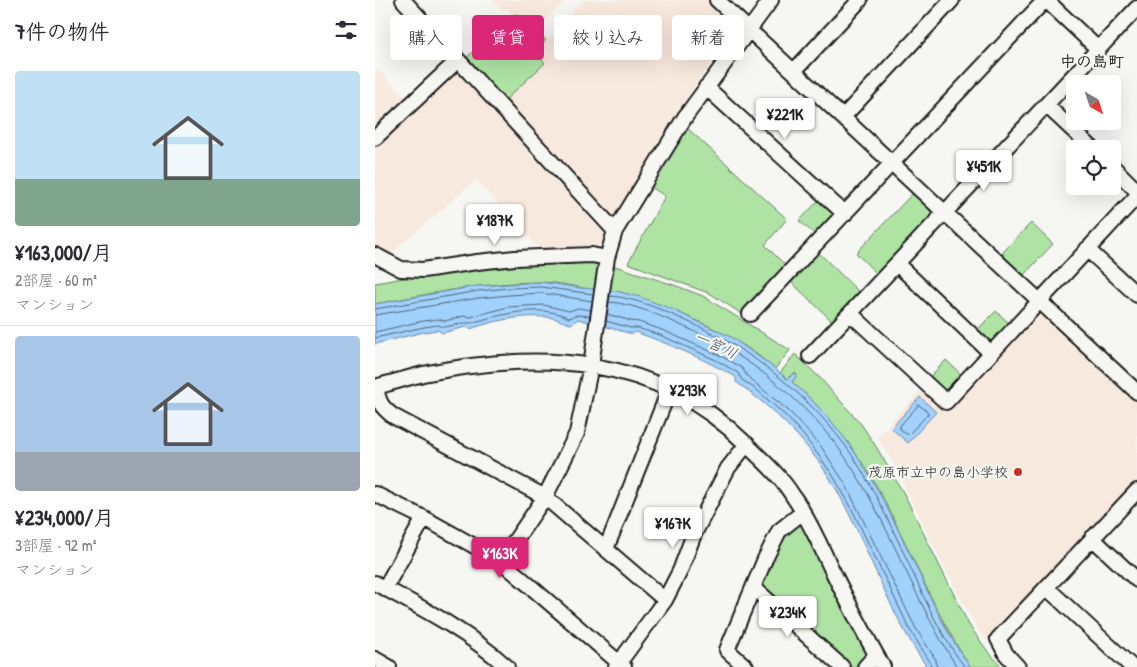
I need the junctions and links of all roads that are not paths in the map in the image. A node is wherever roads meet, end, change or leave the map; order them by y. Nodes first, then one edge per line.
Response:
1 (403, 0) edge
2 (717, 0) edge
3 (771, 0) edge
4 (860, 0) edge
5 (952, 0) edge
6 (1045, 0) edge
7 (1137, 8) edge
8 (417, 15) edge
9 (748, 29) junction
10 (1098, 49) junction
11 (458, 60) joint
12 (794, 71) junction
13 (706, 87) junction
14 (1047, 105) junction
15 (843, 117) junction
16 (375, 138) edge
17 (1084, 140) edge
18 (892, 162) junction
19 (1121, 175) edge
20 (1137, 191) edge
21 (1137, 196) edge
22 (946, 212) junction
23 (845, 214) junction
24 (615, 231) junction
25 (1087, 249) junction
26 (375, 255) edge
27 (607, 258) junction
28 (897, 264) junction
29 (1137, 295) edge
30 (1039, 301) junction
31 (750, 314) dead end
32 (851, 314) junction
33 (991, 353) junction
34 (810, 356) dead end
35 (591, 365) junction
36 (375, 387) edge
37 (670, 388) junction
38 (1137, 392) edge
39 (747, 444) junction
40 (1137, 491) edge
41 (375, 494) edge
42 (545, 497) junction
43 (803, 512) junction
44 (424, 518) junction
45 (1092, 538) junction
46 (606, 548) junction
47 (501, 561) junction
48 (1137, 580) edge
49 (380, 586) edge
50 (754, 588) junction
51 (1047, 588) junction
52 (665, 600) junction
53 (880, 661) edge
54 (620, 665) edge
55 (507, 667) edge
56 (746, 667) edge
57 (842, 667) edge
58 (865, 667) edge
59 (1018, 667) edge
60 (1131, 667) edge

1 - 8 street
2 - 9 street
3 - 9 street
4 - 12 street
5 - 15 street
6 - 10 street
6 - 18 street
7 - 10 street
9 - 12 street
9 - 13 street
10 - 14 street
11 - 16 street
11 - 24 street
12 - 15 street
13 - 23 street
13 - 24 street
14 - 17 street
14 - 22 street
15 - 18 street
18 - 22 street
18 - 23 street
19 - 20 street
21 - 25 street
22 - 28 street
22 - 30 street
23 - 31 street
24 - 27 street
25 - 29 street
25 - 30 street
26 - 27 street
27 - 35 street
28 - 32 street
28 - 33 street
30 - 33 street
30 - 38 street
32 - 33 street
32 - 34 street
35 - 36 street
35 - 37 street
35 - 42 street
36 - 42 street
37 - 39 street
37 - 46 street
39 - 43 street
39 - 52 street
40 - 45 street
41 - 44 street
42 - 46 street
42 - 47 street
43 - 50 street
43 - 53 street
44 - 47 street
44 - 49 street
45 - 48 street
45 - 51 street
46 - 52 street
47 - 54 street
49 - 55 street
50 - 56 street
50 - 57 street
51 - 59 street
51 - 60 street
52 - 54 street
53 - 58 street

